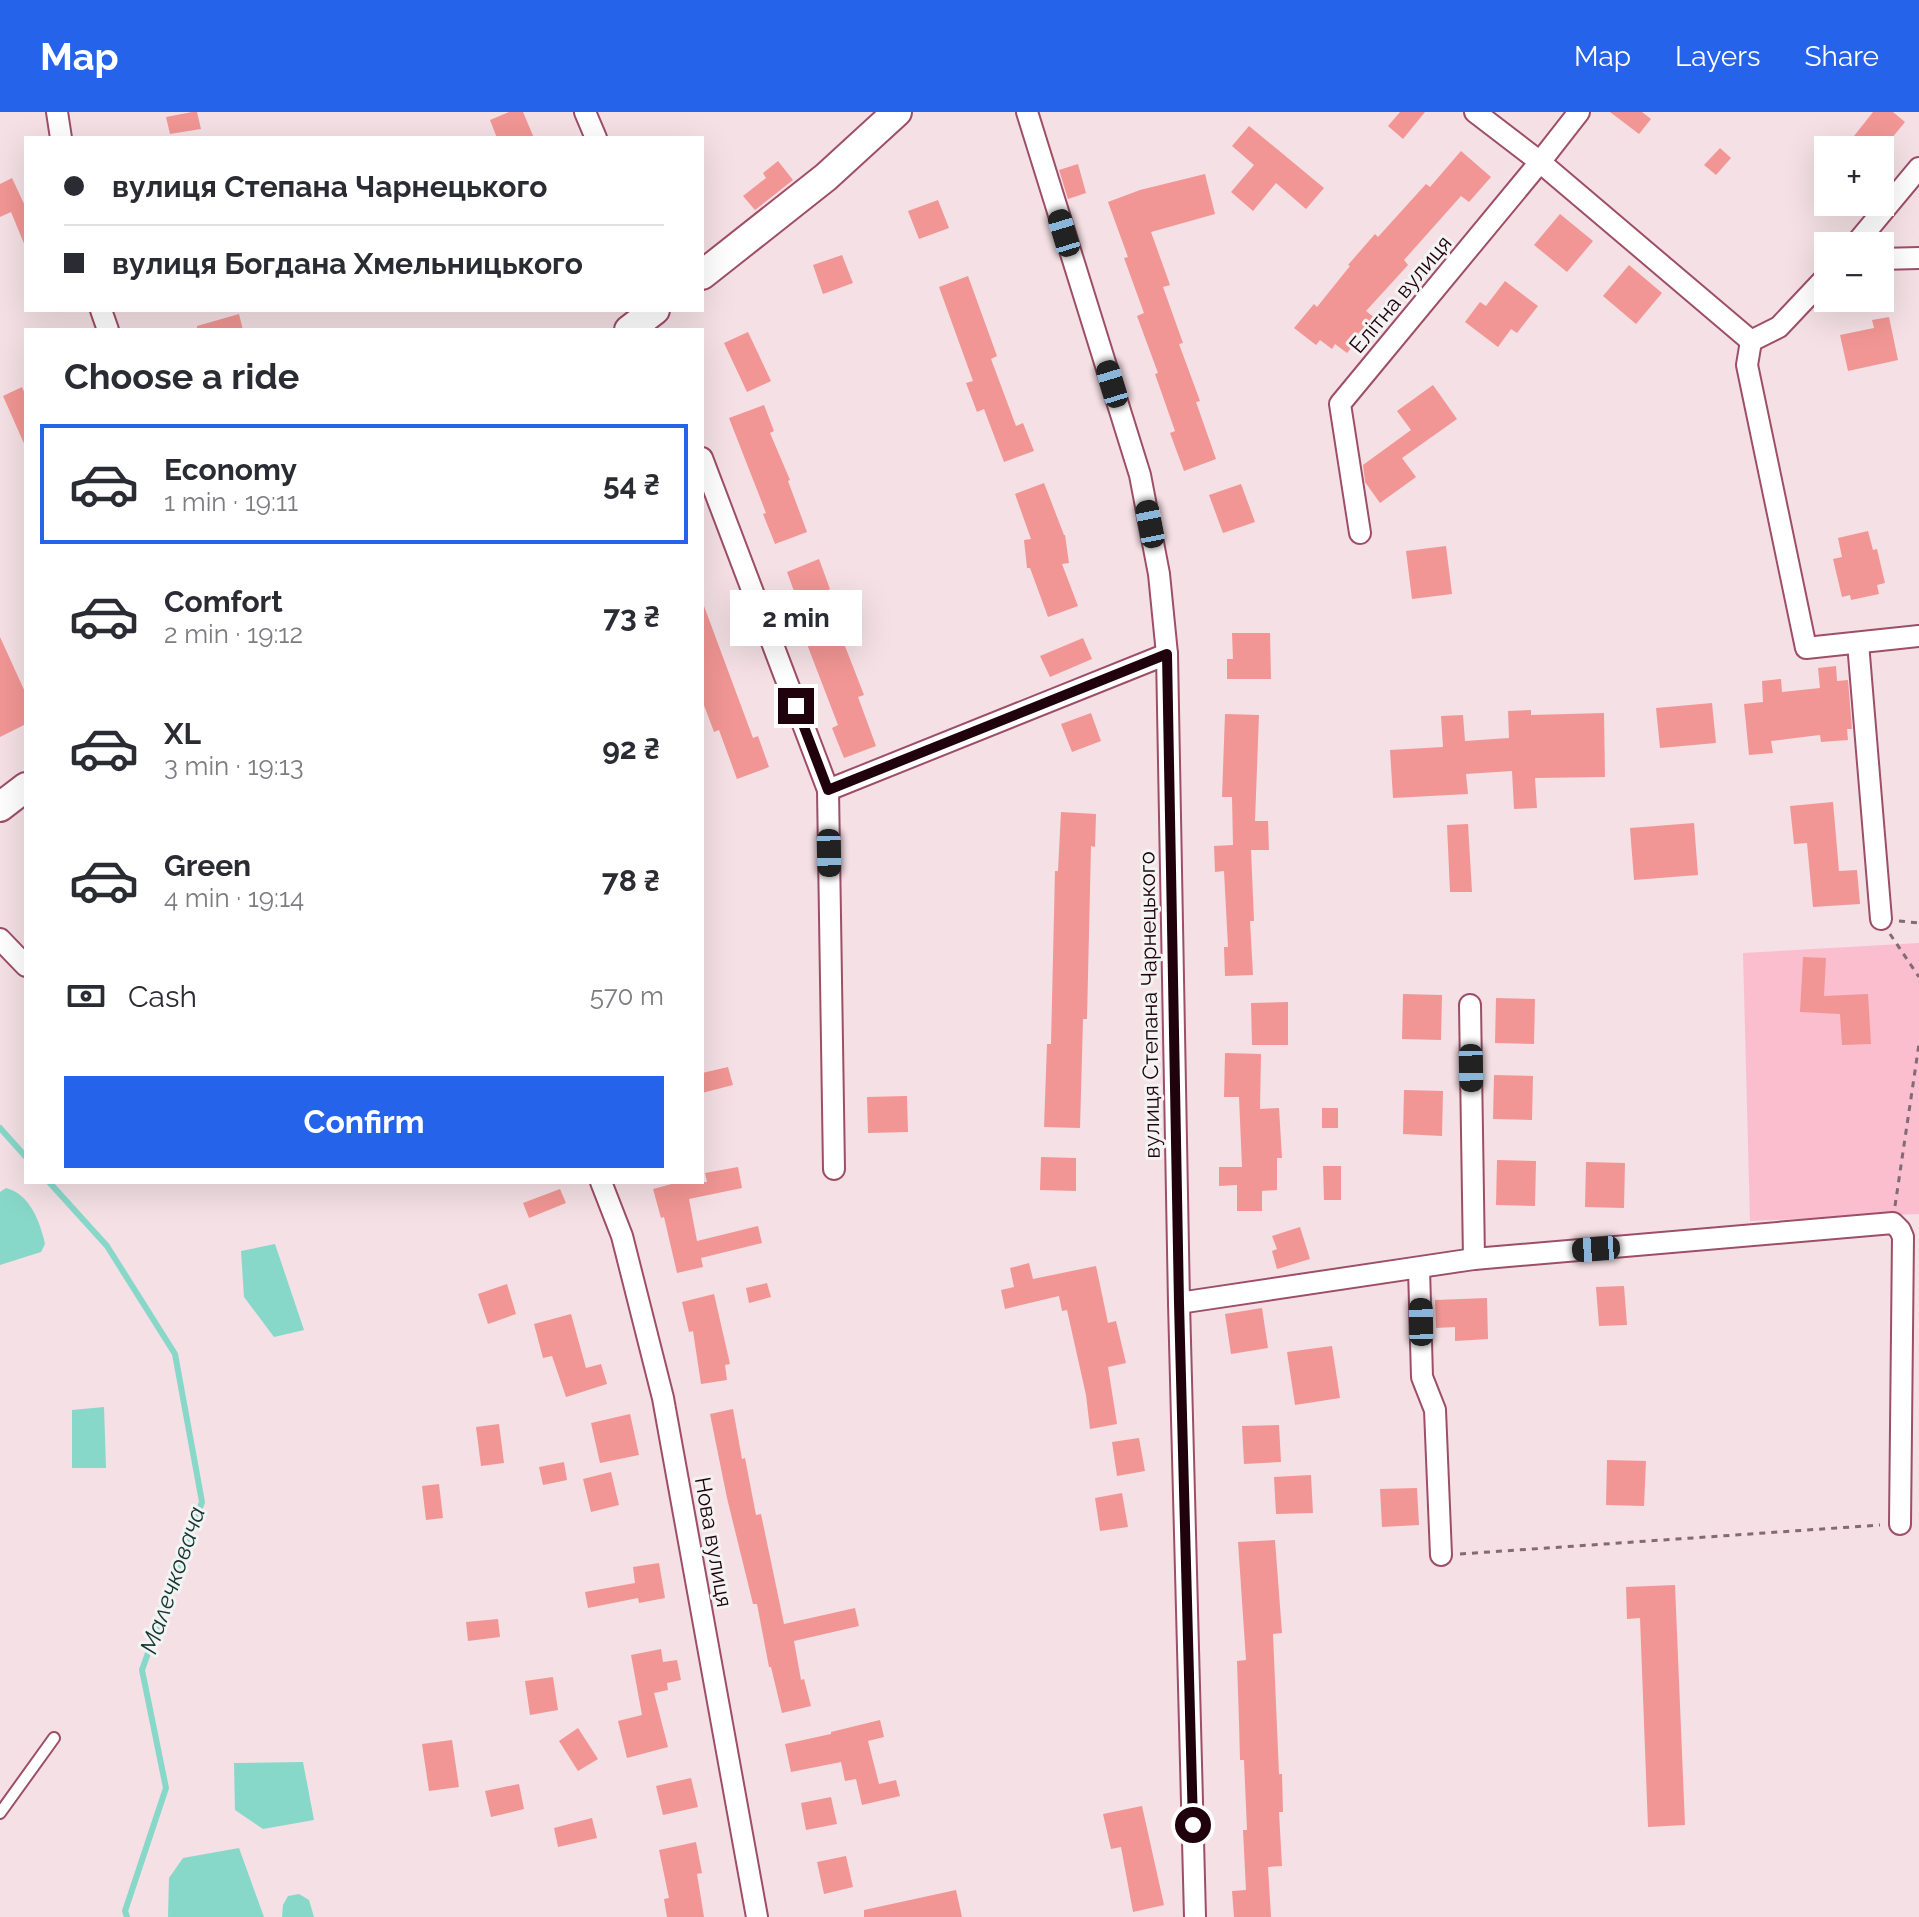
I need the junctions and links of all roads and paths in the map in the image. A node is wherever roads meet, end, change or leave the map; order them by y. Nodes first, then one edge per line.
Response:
1 (57, 112) edge
2 (585, 112) edge
3 (897, 112) edge
4 (1027, 112) edge
5 (1475, 112) edge
6 (1579, 112) edge
7 (61, 136) edge
8 (595, 136) edge
9 (1540, 162) junction
10 (1919, 168) edge
11 (1866, 232) edge
12 (1919, 258) edge
13 (1894, 259) edge
14 (704, 273) edge
15 (1814, 290) edge
16 (1751, 341) junction
17 (704, 463) edge
18 (1360, 533) dead end
19 (1919, 636) edge
20 (1858, 643) junction
21 (1167, 654) junction
22 (24, 789) edge
23 (828, 790) junction
24 (0, 807) edge
25 (1881, 919) junction
26 (1919, 923) edge
27 (0, 939) edge
28 (24, 964) edge
29 (1919, 977) edge
30 (1470, 1005) dead end
31 (1919, 1044) edge
32 (834, 1169) dead end
33 (602, 1184) edge
34 (1893, 1223) junction
35 (1474, 1259) junction
36 (1419, 1268) junction
37 (1179, 1303) junction
38 (1900, 1524) joint
39 (1441, 1555) joint
40 (54, 1738) dead end
41 (0, 1813) edge
42 (757, 1917) edge
43 (1195, 1917) edge

1 - 7 street
2 - 8 street
3 - 14 street
4 - 21 street, вулиця Степана Чарнецького
5 - 9 street
6 - 9 street, Елітна вулиця
9 - 16 street
9 - 18 street, Елітна вулиця
10 - 11 street
12 - 13 street
15 - 16 street
16 - 20 street
17 - 23 street
19 - 20 street
20 - 25 street
21 - 23 street
21 - 37 street, вулиця Степана Чарнецького
22 - 24 street
23 - 32 street
25 - 26 path
25 - 29 path
27 - 28 street
30 - 35 street
31 - 34 path
33 - 42 street, Нова вулиця
34 - 35 street
34 - 38 street
35 - 36 street
36 - 37 street
36 - 39 street
37 - 43 street, вулиця Степана Чарнецького
38 - 39 path
40 - 41 lane

